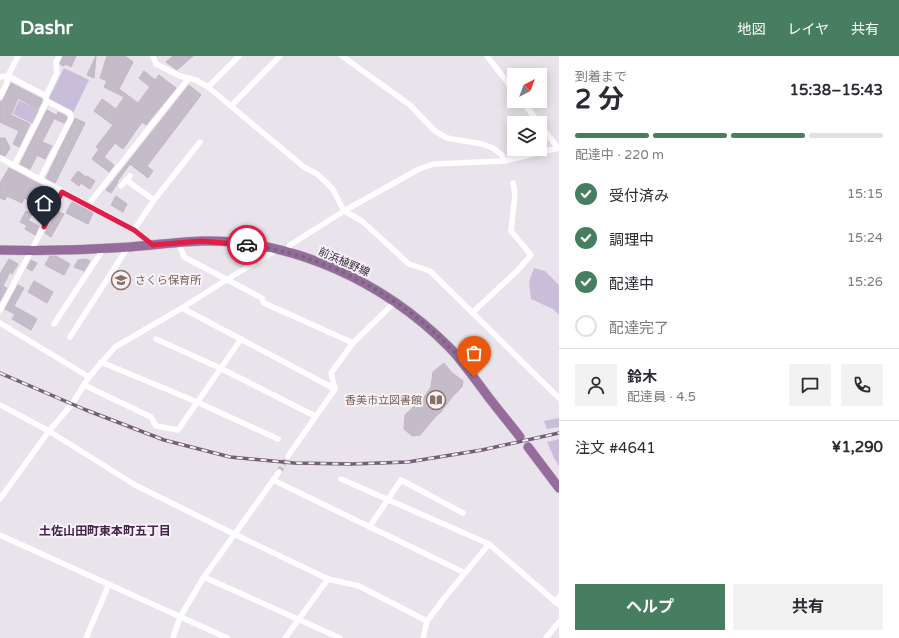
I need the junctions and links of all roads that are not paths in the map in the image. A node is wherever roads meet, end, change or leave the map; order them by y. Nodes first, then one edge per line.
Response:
1 (18, 56) edge
2 (59, 56) edge
3 (153, 56) edge
4 (239, 56) edge
5 (280, 56) edge
6 (342, 56) edge
7 (487, 56) edge
8 (8, 76) junction
9 (0, 77) edge
10 (189, 78) junction
11 (507, 82) edge
12 (208, 87) junction
13 (0, 96) edge
14 (46, 98) junction
15 (231, 106) junction
16 (547, 134) edge
17 (200, 142) dead end
18 (558, 148) edge
19 (0, 158) edge
20 (504, 161) junction
21 (14, 166) junction
22 (40, 179) junction
23 (513, 183) dead end
24 (121, 186) dead end
25 (62, 192) junction
26 (154, 200) junction
27 (88, 205) junction
28 (344, 211) junction
29 (134, 230) junction
30 (179, 243) junction
31 (153, 245) junction
32 (128, 247) junction
33 (104, 248) junction
34 (0, 250) edge
35 (32, 251) junction
36 (282, 251) junction
37 (226, 280) junction
38 (395, 302) junction
39 (182, 308) junction
40 (0, 310) edge
41 (472, 312) junction
42 (0, 322) edge
43 (54, 324) dead end
44 (70, 336) dead end
45 (156, 339) dead end
46 (241, 339) junction
47 (353, 343) junction
48 (101, 362) junction
49 (220, 368) junction
50 (89, 377) junction
51 (84, 385) junction
52 (335, 389) junction
53 (559, 398) edge
54 (197, 402) junction
55 (0, 405) edge
56 (316, 416) junction
57 (49, 431) junction
58 (520, 437) dead end
59 (278, 439) dead end
60 (528, 447) dead end
61 (288, 456) tunnel mouth
62 (279, 472) tunnel mouth
63 (341, 479) dead end
64 (273, 480) junction
65 (559, 488) edge
66 (0, 499) edge
67 (388, 499) junction
68 (462, 512) dead end
69 (370, 526) junction
70 (234, 534) junction
71 (0, 535) edge
72 (489, 544) junction
73 (465, 572) junction
74 (204, 577) junction
75 (328, 578) junction
76 (109, 584) junction
77 (558, 601) edge
78 (180, 617) junction
79 (298, 620) junction
80 (427, 621) junction
81 (559, 622) edge
82 (86, 638) edge
83 (173, 638) edge
84 (226, 638) edge
85 (285, 638) edge
86 (340, 638) edge
87 (423, 638) edge
88 (546, 638) edge

1 - 8 street
2 - 14 street
3 - 10 street
4 - 12 street
5 - 15 street
6 - 20 street
7 - 11 street
8 - 9 street
8 - 13 street
8 - 14 street
10 - 12 street
10 - 27 street
12 - 15 street
14 - 21 street
14 - 22 street
15 - 28 street
16 - 18 street
17 - 26 street
18 - 20 street
19 - 21 street
20 - 28 street
21 - 22 street
22 - 25 street
23 - 41 street
24 - 26 street
25 - 27 street
25 - 35 street
26 - 29 street
27 - 29 street
28 - 36 street
28 - 41 street
29 - 31 street
30 - 31 main road, 前浜植野線
30 - 36 main road, 前浜植野線
30 - 37 street
31 - 32 main road, 前浜植野線
32 - 33 main road, 前浜植野線
32 - 44 street
33 - 35 main road, 前浜植野線
33 - 43 street
34 - 35 main road, 前浜植野線
35 - 40 street
36 - 37 street
36 - 38 main road, 前浜植野線
37 - 39 street
37 - 47 street
38 - 47 street
38 - 58 main road, 前浜植野線
39 - 46 street
39 - 48 street
41 - 53 street
42 - 50 street
45 - 49 street
46 - 49 street
46 - 52 street
47 - 52 street
48 - 50 street
48 - 54 street
49 - 54 street
49 - 56 street
50 - 51 street
51 - 54 street
51 - 57 street
52 - 56 street
54 - 59 street
55 - 57 street
56 - 61 street
57 - 66 street
57 - 70 street
60 - 65 main road
62 - 64 street
63 - 67 street
64 - 69 street
64 - 70 street
67 - 68 street
67 - 69 street
67 - 72 street
69 - 73 street
70 - 74 street
70 - 75 street
71 - 76 street
72 - 73 street
72 - 77 street
73 - 80 street
74 - 78 street
74 - 79 street
75 - 79 street
75 - 80 street
76 - 78 street
76 - 82 street
78 - 83 street
78 - 84 street
79 - 85 street
79 - 86 street
80 - 87 street
81 - 88 street

